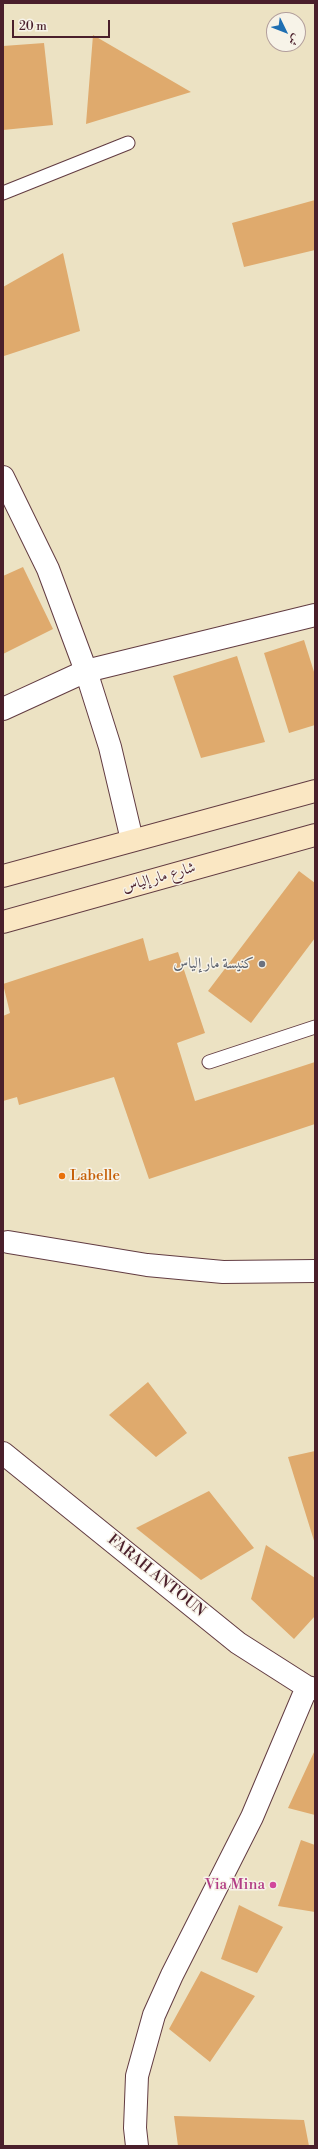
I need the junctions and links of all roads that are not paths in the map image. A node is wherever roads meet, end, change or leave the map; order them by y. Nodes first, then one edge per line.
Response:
1 (128, 143) dead end
2 (3, 193) edge
3 (3, 477) edge
4 (315, 615) edge
5 (86, 671) junction
6 (3, 709) edge
7 (315, 791) edge
8 (315, 835) edge
9 (132, 840) junction
10 (3, 876) edge
11 (3, 922) edge
12 (315, 1027) edge
13 (209, 1062) dead end
14 (5, 1246) edge
15 (315, 1271) edge
16 (3, 1453) edge
17 (311, 1688) edge
18 (137, 2146) edge

1 - 2 lane
3 - 5 street
4 - 5 street
5 - 6 street
5 - 9 street
7 - 9 street
8 - 11 street, شارع مار إلياس
9 - 10 street
12 - 13 lane
14 - 15 street
16 - 17 street, FARAH ANTOUN
17 - 18 street

